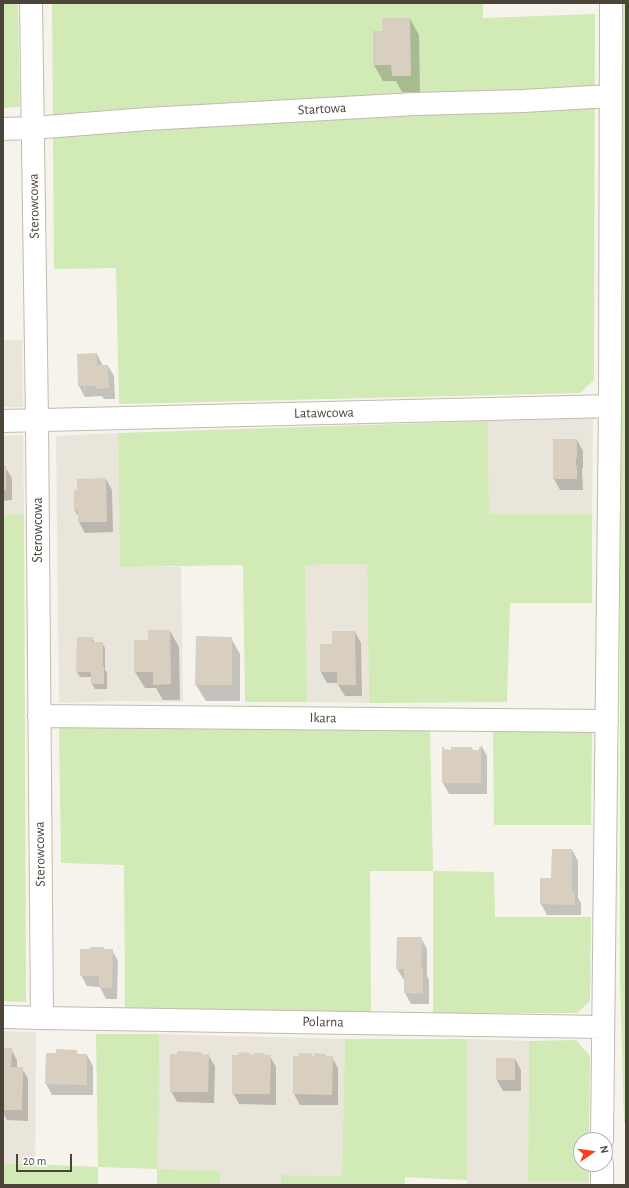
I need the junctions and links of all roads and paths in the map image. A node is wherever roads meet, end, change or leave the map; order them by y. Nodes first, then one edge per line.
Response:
1 (31, 3) edge
2 (611, 3) edge
3 (610, 96) junction
4 (33, 128) junction
5 (3, 129) edge
6 (610, 406) junction
7 (37, 420) junction
8 (3, 421) edge
9 (39, 716) junction
10 (607, 721) junction
11 (3, 1017) edge
12 (42, 1018) junction
13 (603, 1027) junction
14 (602, 1132) edge
15 (602, 1172) edge
16 (602, 1185) edge

1 - 4 street, Sterowcowa
2 - 3 street
3 - 4 street, Startowa
3 - 6 street
4 - 5 street, Startowa
4 - 7 street, Sterowcowa
6 - 7 street, Latawcowa
6 - 10 street
7 - 8 street, Latawcowa
7 - 9 street, Sterowcowa
9 - 10 street, Ikara
9 - 12 street, Sterowcowa
10 - 13 street
11 - 12 street
12 - 13 street, Polarna
13 - 14 street
15 - 16 street

